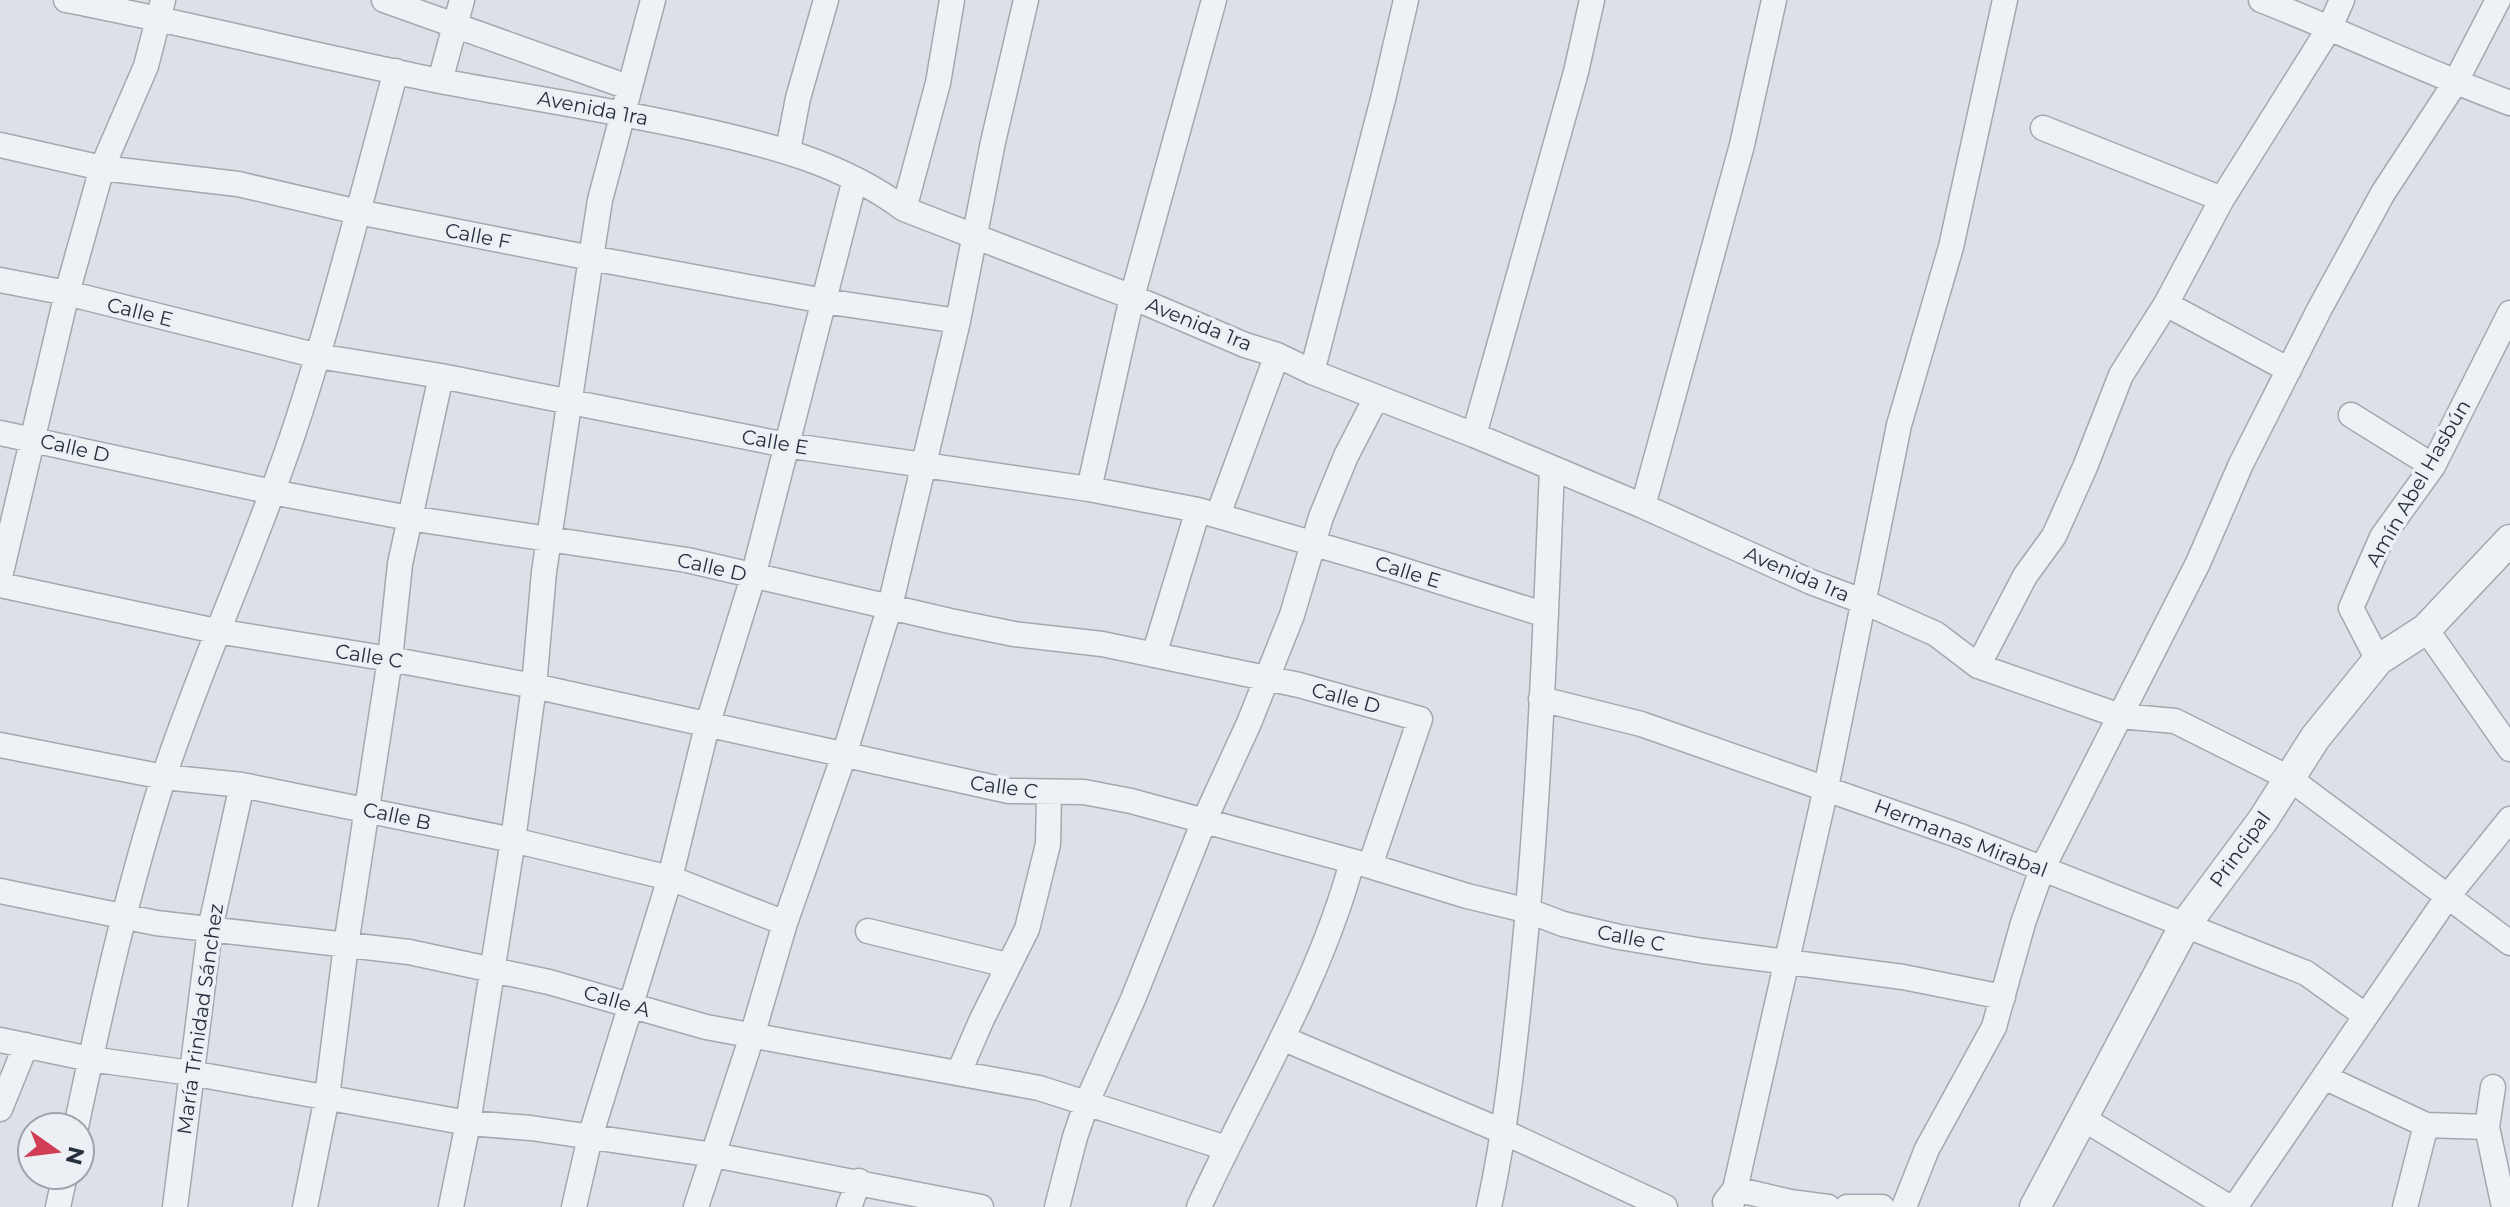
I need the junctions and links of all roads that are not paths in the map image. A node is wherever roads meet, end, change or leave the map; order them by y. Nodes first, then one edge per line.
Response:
1 (66, 0) edge
2 (384, 0) edge
3 (462, 0) edge
4 (653, 0) edge
5 (826, 0) edge
6 (952, 0) edge
7 (1026, 0) edge
8 (1214, 0) edge
9 (1406, 0) edge
10 (1592, 0) edge
11 (1774, 0) edge
12 (2005, 0) edge
13 (2261, 0) edge
14 (2342, 0) edge
15 (2498, 0) edge
16 (160, 9) edge
17 (455, 26) junction
18 (2330, 27) junction
19 (396, 71) junction
20 (440, 81) junction
21 (2455, 83) junction
22 (628, 87) junction
23 (2510, 103) edge
24 (622, 112) junction
25 (2043, 128) dead end
26 (0, 145) edge
27 (788, 150) junction
28 (102, 168) junction
29 (855, 179) junction
30 (2222, 199) junction
31 (904, 209) junction
32 (358, 212) junction
33 (976, 235) junction
34 (591, 258) junction
35 (0, 280) edge
36 (67, 293) junction
37 (1132, 297) junction
38 (824, 301) junction
39 (2166, 304) junction
40 (2510, 313) edge
41 (958, 321) junction
42 (1277, 355) junction
43 (318, 356) junction
44 (2289, 370) junction
45 (1312, 372) junction
46 (441, 376) junction
47 (1376, 398) junction
48 (568, 403) junction
49 (2351, 415) dead end
50 (0, 433) edge
51 (1474, 435) junction
52 (32, 438) junction
53 (786, 445) junction
54 (921, 466) junction
55 (2433, 466) junction
56 (1552, 469) junction
57 (1089, 489) junction
58 (272, 492) junction
59 (1643, 506) junction
60 (1208, 513) junction
61 (409, 518) junction
62 (550, 540) junction
63 (2510, 540) edge
64 (1314, 544) junction
65 (0, 577) edge
66 (753, 577) junction
67 (0, 585) edge
68 (1862, 601) junction
69 (890, 606) junction
70 (1546, 615) junction
71 (2426, 629) junction
72 (216, 631) junction
73 (1154, 655) junction
74 (390, 659) junction
75 (2378, 660) junction
76 (1978, 666) junction
77 (1265, 679) junction
78 (534, 686) junction
79 (1541, 699) junction
80 (2120, 716) junction
81 (707, 726) junction
82 (0, 745) edge
83 (2510, 749) edge
84 (845, 752) junction
85 (164, 777) junction
86 (2289, 778) junction
87 (242, 785) junction
88 (1826, 788) junction
89 (1049, 793) junction
90 (368, 810) junction
91 (2510, 819) edge
92 (1204, 821) junction
93 (513, 840) junction
94 (1361, 864) junction
95 (2042, 869) junction
96 (670, 878) junction
97 (0, 891) edge
98 (2448, 896) junction
99 (1529, 911) junction
100 (123, 917) junction
101 (785, 923) junction
102 (2185, 925) junction
103 (210, 929) junction
104 (868, 931) dead end
105 (2510, 943) edge
106 (346, 945) junction
107 (1785, 961) junction
108 (1007, 965) junction
109 (491, 970) junction
110 (2003, 997) junction
111 (629, 1004) junction
112 (2366, 1016) junction
113 (752, 1036) junction
114 (1282, 1038) junction
115 (0, 1040) edge
116 (26, 1045) junction
117 (90, 1059) junction
118 (959, 1072) junction
119 (191, 1073) junction
120 (2324, 1077) junction
121 (2493, 1087) dead end
122 (327, 1097) junction
123 (1087, 1102) junction
124 (0, 1109) edge
125 (79, 1111) edge
126 (2082, 1118) junction
127 (468, 1123) junction
128 (2426, 1125) junction
129 (2487, 1127) junction
130 (1504, 1132) junction
131 (590, 1137) junction
132 (1226, 1148) junction
133 (714, 1155) junction
134 (859, 1181) junction
135 (1729, 1201) edge
136 (175, 1207) edge
137 (305, 1207) edge
138 (451, 1207) edge
139 (574, 1207) edge
140 (696, 1207) edge
141 (849, 1207) edge
142 (981, 1207) edge
143 (1057, 1207) edge
144 (1199, 1207) edge
145 (1489, 1207) edge
146 (1665, 1207) edge
147 (1828, 1207) edge
148 (1847, 1207) edge
149 (1882, 1207) edge
150 (1904, 1207) edge
151 (2035, 1207) edge
152 (2232, 1207) edge
153 (2405, 1207) edge
154 (2504, 1207) edge

1 - 16 street, Avenida 1ra
2 - 17 street
3 - 17 street
4 - 22 street
5 - 27 street
6 - 31 street
7 - 33 street
8 - 37 street
9 - 45 street
10 - 51 street
11 - 59 street
12 - 68 street
13 - 18 street
14 - 18 street
15 - 21 street
16 - 19 street, Avenida 1ra
16 - 28 street
17 - 20 street
17 - 22 street
18 - 21 street
18 - 30 street
19 - 20 street, Avenida 1ra
19 - 32 street
20 - 24 street, Avenida 1ra
21 - 23 street
21 - 44 street
22 - 24 street
24 - 27 street, Avenida 1ra
24 - 34 street
25 - 30 street
26 - 28 street, Calle F
27 - 29 street, Avenida 1ra
28 - 32 street, Calle F
28 - 36 street
29 - 31 street, Avenida 1ra
29 - 38 street
30 - 39 street
31 - 33 street, Avenida 1ra
32 - 34 street, Calle F
32 - 43 street
33 - 37 street, Avenida 1ra
33 - 41 street
34 - 38 street, Calle F
34 - 48 street
35 - 36 street, Calle E
36 - 43 street, Calle E
36 - 52 street
37 - 42 street, Avenida 1ra
37 - 57 street
38 - 41 street, Calle F
38 - 53 street
39 - 44 street
39 - 76 street
40 - 55 street, Amín Abel Hasbún
41 - 54 street
42 - 45 street, Avenida 1ra
42 - 60 street
43 - 46 street, Calle E
43 - 58 street
44 - 80 street
45 - 47 street, Avenida 1ra
46 - 48 street, Calle E
46 - 61 street
47 - 51 street, Avenida 1ra
47 - 64 street
48 - 53 street, Calle E
48 - 62 street
49 - 55 street
50 - 52 street, Calle D
51 - 56 street, Avenida 1ra
52 - 58 street, Calle D
52 - 65 street
53 - 54 street, Calle E
53 - 66 street
54 - 57 street, Calle E
54 - 69 street
55 - 75 street, Amín Abel Hasbún
56 - 59 street, Avenida 1ra
56 - 70 street
57 - 60 street, Calle E
58 - 61 street, Calle D
58 - 72 street
59 - 68 street, Avenida 1ra
60 - 64 street, Calle E
60 - 73 street
61 - 62 street, Calle D
61 - 74 street
62 - 66 street, Calle D
62 - 78 street
63 - 71 street, Principal
64 - 70 street, Calle E
64 - 77 street
66 - 69 street, Calle D
66 - 81 street
67 - 72 street, Calle C
68 - 76 street, Avenida 1ra
68 - 88 street
69 - 73 street, Calle D
69 - 84 street
70 - 79 street
71 - 75 street, Principal
71 - 83 street
72 - 74 street, Calle C
72 - 85 street
73 - 77 street, Calle D
74 - 78 street, Calle C
74 - 90 street
75 - 86 street, Principal
76 - 80 street, Avenida 1ra
77 - 92 street
77 - 94 street, Calle D
78 - 81 street, Calle C
78 - 93 street
79 - 88 street, Hermanas Mirabal
79 - 99 street
80 - 86 street, Avenida 1ra
80 - 95 street
81 - 84 street, Calle C
81 - 96 street
82 - 85 street, Calle B
84 - 89 street, Calle C
84 - 101 street
85 - 87 street, Calle B
85 - 100 street
86 - 98 street, Avenida 1ra
86 - 102 street, Principal
87 - 90 street, Calle B
87 - 103 street, María Trinidad Sánchez
88 - 95 street, Hermanas Mirabal
88 - 107 street
89 - 92 street, Calle C
89 - 108 street
90 - 93 street, Calle B
90 - 106 street
91 - 98 street
92 - 94 street, Calle C
92 - 123 street
93 - 96 street, Calle B
93 - 109 street
94 - 99 street, Calle C
94 - 114 street
95 - 102 street, Hermanas Mirabal
95 - 110 street
96 - 101 street, Calle B
96 - 111 street
97 - 100 street, Calle A
98 - 105 street, Avenida 1ra
98 - 112 street
99 - 107 street, Calle C
99 - 130 street
100 - 103 street, Calle A
100 - 117 street
101 - 113 street
102 - 112 street, Hermanas Mirabal
102 - 126 street, Principal
103 - 106 street, Calle A
103 - 119 street, María Trinidad Sánchez
104 - 108 street
106 - 109 street, Calle A
106 - 122 street
107 - 110 street, Calle C
107 - 135 street
108 - 118 street
109 - 111 street, Calle A
109 - 127 street
110 - 150 street
111 - 113 street, Calle A
111 - 131 street
112 - 120 street
113 - 118 street, Calle A
113 - 133 street
114 - 130 street
114 - 132 street
115 - 116 street
116 - 117 street
116 - 124 street
117 - 119 street
117 - 125 street
118 - 123 street, Calle A
119 - 122 street
119 - 136 street, María Trinidad Sánchez
120 - 128 street
120 - 152 street
121 - 129 street
122 - 127 street
122 - 137 street
123 - 132 street, Calle A
123 - 143 street
126 - 151 street, Principal
126 - 152 street
127 - 131 street
127 - 138 street
128 - 129 street
128 - 153 street
129 - 154 street
130 - 145 street
130 - 146 street
131 - 133 street
131 - 139 street
132 - 144 street
133 - 134 street
133 - 140 street
134 - 141 street
134 - 142 street
135 - 147 street
148 - 149 street

